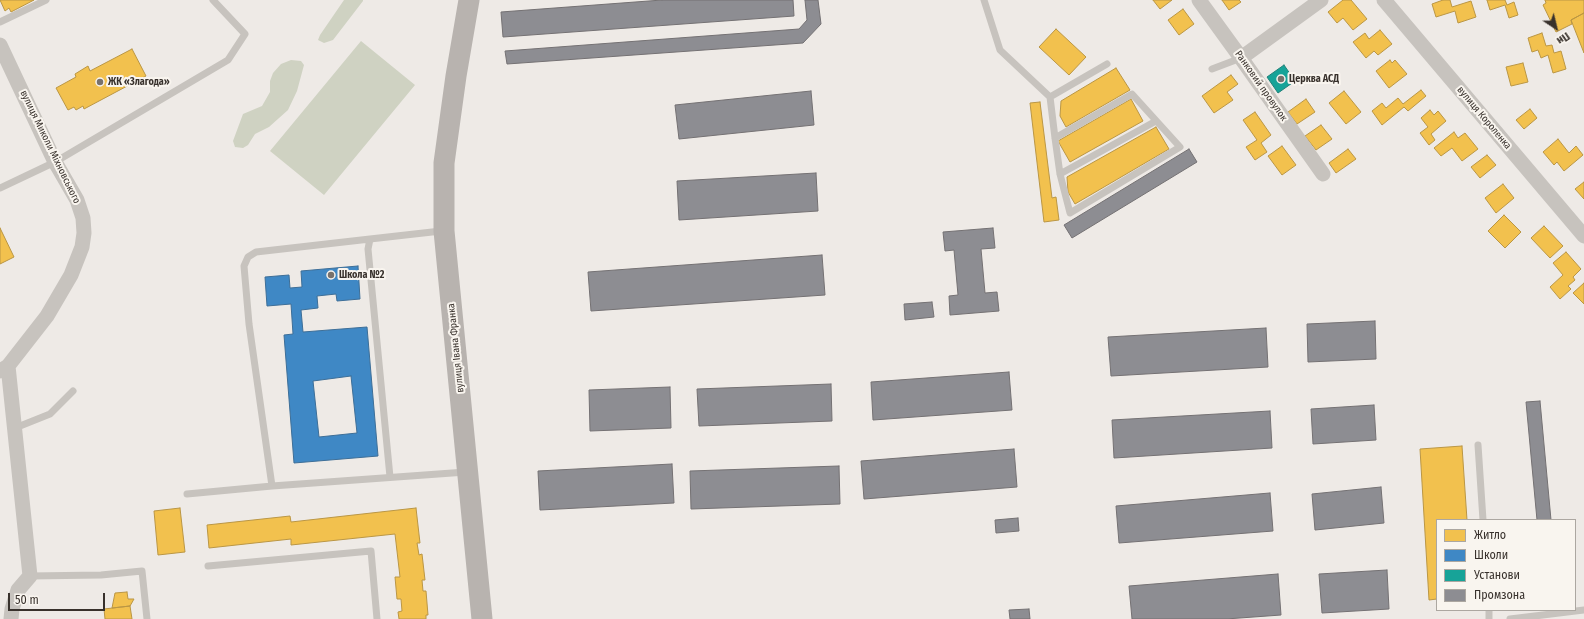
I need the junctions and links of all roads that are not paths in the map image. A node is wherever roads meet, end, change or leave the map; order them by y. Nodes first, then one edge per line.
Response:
1 (46, 0) edge
2 (213, 0) edge
3 (469, 0) edge
4 (984, 0) edge
5 (1199, 0) edge
6 (1321, 0) edge
7 (1384, 0) edge
8 (0, 22) edge
9 (0, 45) edge
10 (1241, 58) junction
11 (1107, 64) dead end
12 (1212, 69) dead end
13 (1050, 97) junction
14 (1156, 121) junction
15 (1054, 138) junction
16 (55, 162) junction
17 (1060, 174) junction
18 (1323, 174) dead end
19 (0, 188) edge
20 (444, 231) junction
21 (1584, 236) edge
22 (370, 239) junction
23 (4, 368) edge
24 (73, 391) dead end
25 (15, 428) junction
26 (1478, 445) dead end
27 (468, 472) junction
28 (390, 477) junction
29 (272, 486) junction
30 (187, 494) dead end
31 (1483, 519) edge
32 (208, 566) dead end
33 (30, 576) junction
34 (1576, 611) edge
35 (11, 619) edge
36 (147, 619) edge
37 (377, 619) edge
38 (482, 619) edge
39 (1510, 619) edge

1 - 8 lane
2 - 16 lane
3 - 20 main road, вулиця Івана Франка
4 - 13 lane
5 - 10 street, Ранковий провулок
6 - 10 street
7 - 21 street, вулиця Короленка
9 - 16 street, вулиця Миколи Міхновського
10 - 12 lane
10 - 18 street, Ранковий провулок
11 - 13 lane
13 - 15 lane
14 - 15 lane
14 - 17 lane
14 - 17 lane
15 - 17 lane
16 - 19 lane
16 - 23 street, вулиця Миколи Міхновського
20 - 22 lane
20 - 27 main road, вулиця Івана Франка
22 - 28 lane
22 - 29 lane
23 - 25 street
24 - 25 lane
25 - 33 street
26 - 31 lane
27 - 28 lane
27 - 38 main road, вулиця Івана Франка
28 - 29 lane
29 - 30 lane
32 - 37 lane
33 - 35 street
33 - 36 lane
34 - 39 lane

